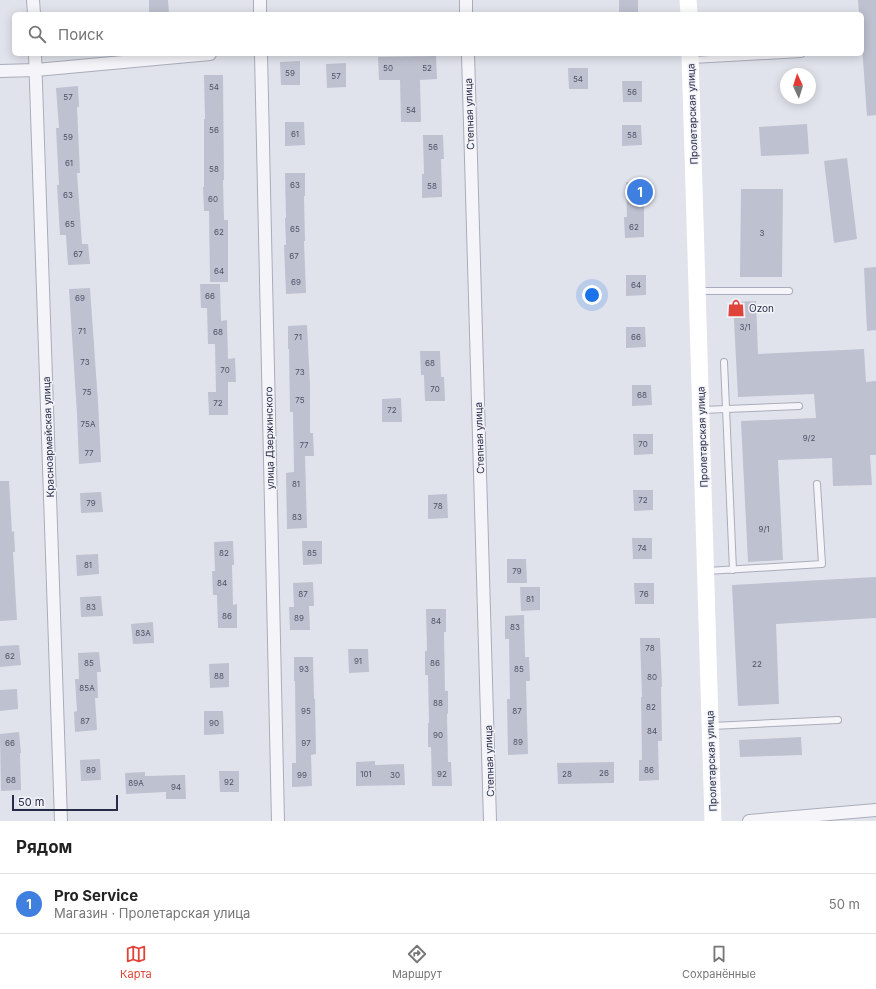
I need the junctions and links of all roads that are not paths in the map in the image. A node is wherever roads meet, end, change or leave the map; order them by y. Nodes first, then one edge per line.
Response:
1 (33, 0) edge
2 (260, 0) edge
3 (466, 0) edge
4 (688, 0) edge
5 (34, 12) edge
6 (260, 12) edge
7 (466, 12) edge
8 (689, 12) edge
9 (35, 56) edge
10 (188, 56) edge
11 (261, 56) edge
12 (468, 56) edge
13 (727, 56) edge
14 (690, 57) edge
15 (36, 70) junction
16 (0, 71) edge
17 (697, 291) junction
18 (789, 291) dead end
19 (724, 362) dead end
20 (799, 406) dead end
21 (726, 409) junction
22 (701, 410) junction
23 (817, 484) dead end
24 (733, 570) junction
25 (706, 571) junction
26 (838, 720) dead end
27 (710, 726) junction
28 (876, 810) edge
29 (818, 818) edge
30 (61, 821) edge
31 (278, 821) edge
32 (490, 821) edge
33 (713, 821) edge
34 (748, 821) edge

1 - 5 street
2 - 6 street
3 - 7 street
4 - 8 main road
9 - 15 street, Красноармейская улица
10 - 15 street
11 - 31 street, улица Дзержинского
12 - 32 street, Степная улица
13 - 14 lane
14 - 17 main road, Пролетарская улица
15 - 16 street
15 - 30 street, Красноармейская улица
17 - 18 lane
17 - 22 main road, Пролетарская улица
19 - 21 lane
20 - 21 lane
21 - 22 lane
21 - 24 lane
22 - 25 main road, Пролетарская улица
23 - 24 lane
24 - 25 lane
25 - 27 main road, Пролетарская улица
26 - 27 lane
27 - 33 main road, Пролетарская улица
28 - 29 street
29 - 34 street

